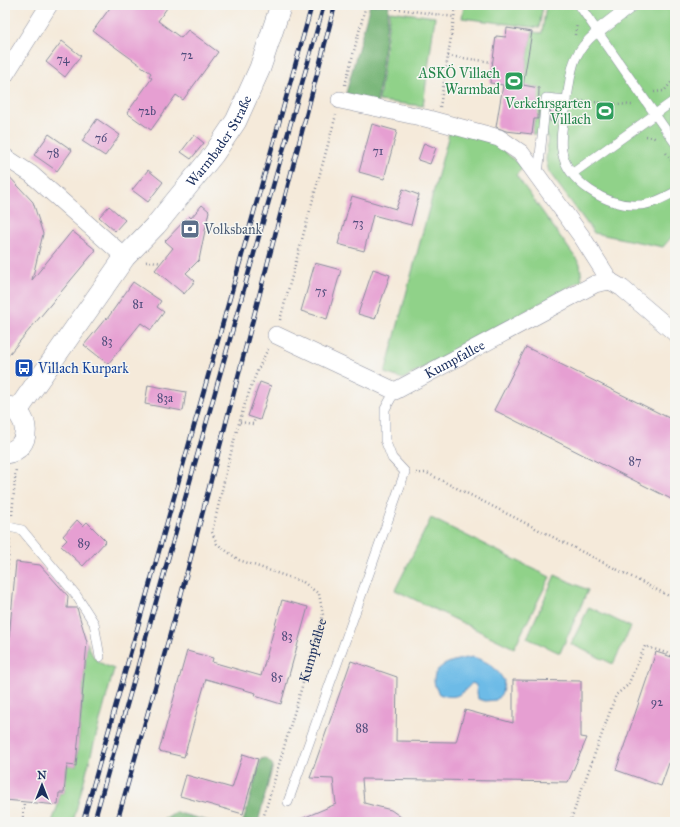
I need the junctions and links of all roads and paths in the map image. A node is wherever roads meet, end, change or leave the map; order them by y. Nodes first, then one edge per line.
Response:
1 (49, 5) edge
2 (282, 5) edge
3 (366, 5) edge
4 (456, 5) edge
5 (579, 5) edge
6 (632, 5) edge
7 (392, 8) dead end
8 (454, 17) junction
9 (597, 32) junction
10 (448, 56) junction
11 (492, 62) dead end
12 (5, 75) edge
13 (675, 78) edge
14 (650, 89) dead end
15 (630, 99) dead end
16 (340, 100) junction
17 (571, 100) junction
18 (675, 100) edge
19 (632, 105) junction
20 (635, 112) dead end
21 (655, 115) junction
22 (438, 121) junction
23 (640, 138) dead end
24 (675, 142) edge
25 (661, 146) dead end
26 (666, 152) dead end
27 (5, 157) edge
28 (675, 165) edge
29 (573, 173) junction
30 (538, 176) junction
31 (675, 192) edge
32 (125, 257) junction
33 (610, 281) junction
34 (675, 333) edge
35 (276, 335) junction
36 (394, 391) junction
37 (11, 409) edge
38 (254, 418) dead end
39 (240, 422) junction
40 (11, 458) edge
41 (405, 472) junction
42 (8, 526) edge
43 (5, 597) edge
44 (675, 599) edge
45 (675, 656) edge
46 (100, 657) dead end
47 (24, 802) dead end
48 (288, 802) dead end
49 (23, 817) dead end
50 (262, 822) edge
51 (570, 822) edge

1 - 12 street
2 - 32 street, Warmbader Straße
3 - 16 path, Kumpfallee
4 - 8 path
5 - 9 lane
6 - 9 street
7 - 8 path
8 - 10 path
9 - 17 lane
9 - 21 lane
10 - 11 path
10 - 22 path
13 - 14 path
15 - 19 path
16 - 22 street
16 - 35 path, Kumpfallee
17 - 19 path
17 - 29 lane
17 - 30 lane
18 - 21 lane
19 - 20 path
21 - 24 lane
21 - 29 lane
22 - 30 street
23 - 25 path
26 - 28 path
27 - 32 street
29 - 31 lane
30 - 33 street
32 - 37 street, Warmbader Straße
33 - 34 street
33 - 36 street, Kumpfallee
35 - 36 street
35 - 39 path, Kumpfallee
36 - 41 lane
37 - 40 street, Warmbader Straße
38 - 39 path
39 - 50 path, Kumpfallee
40 - 42 path
41 - 44 path
41 - 48 lane
42 - 43 path
42 - 46 lane
45 - 51 path
47 - 49 path

